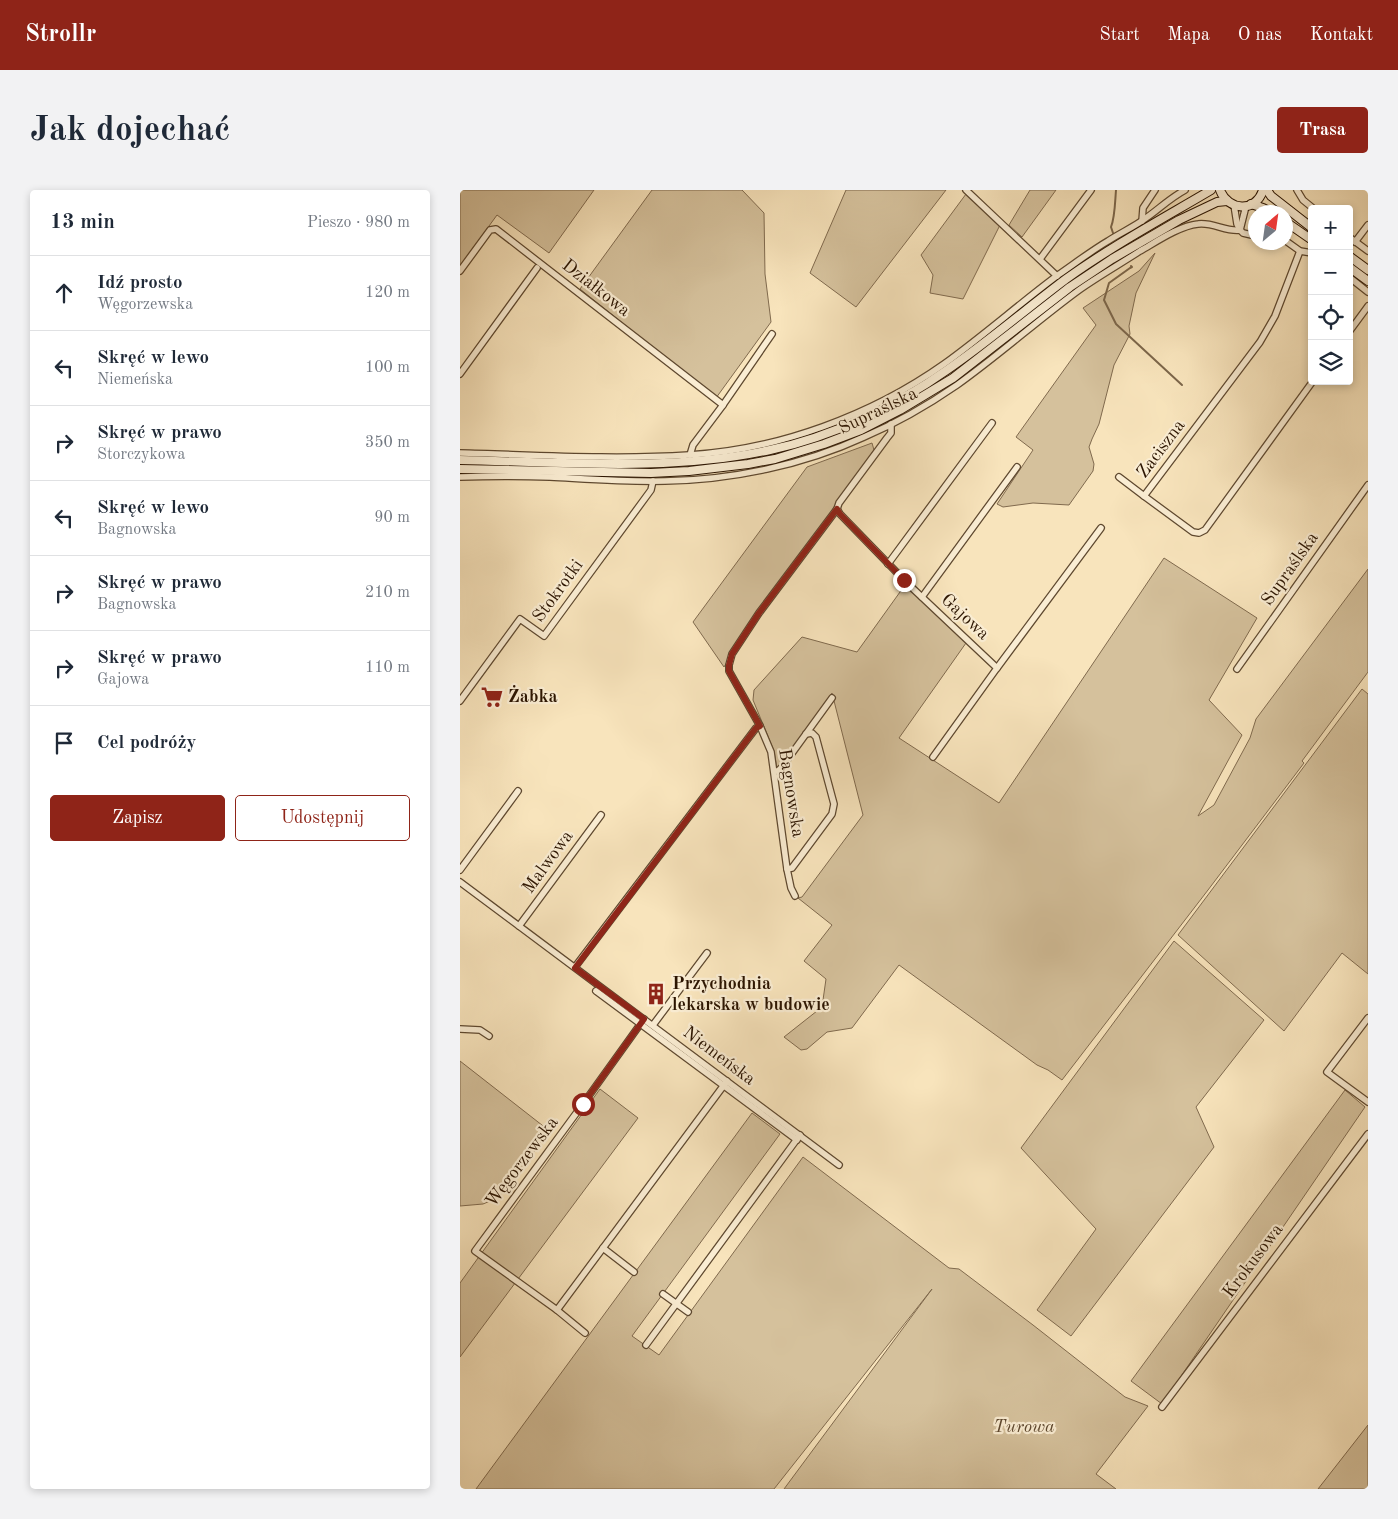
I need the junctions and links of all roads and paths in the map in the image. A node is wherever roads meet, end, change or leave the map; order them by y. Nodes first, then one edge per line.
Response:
1 (1091, 190) edge
2 (1155, 190) edge
3 (1185, 190) edge
4 (1211, 190) edge
5 (1220, 190) edge
6 (1263, 190) edge
7 (1267, 190) edge
8 (1297, 190) edge
9 (970, 191) edge
10 (1231, 203) junction
11 (1248, 205) junction
12 (1309, 205) edge
13 (1142, 221) junction
14 (1308, 225) edge
15 (1368, 225) edge
16 (1293, 227) edge
17 (1240, 230) junction
18 (1248, 234) edge
19 (1308, 237) edge
20 (1355, 242) joint
21 (1293, 246) edge
22 (1300, 251) junction
23 (1308, 252) edge
24 (1368, 252) edge
25 (1040, 259) junction
26 (1353, 259) edge
27 (537, 268) dead end
28 (1353, 270) edge
29 (1368, 270) edge
30 (460, 271) edge
31 (1057, 276) junction
32 (1353, 280) edge
33 (1368, 281) edge
34 (1368, 292) edge
35 (1368, 306) edge
36 (1353, 327) edge
37 (772, 334) dead end
38 (460, 374) edge
39 (1310, 385) edge
40 (723, 405) junction
41 (992, 422) dead end
42 (891, 424) junction
43 (460, 453) edge
44 (690, 455) junction
45 (460, 460) edge
46 (1018, 467) dead end
47 (460, 469) edge
48 (460, 477) edge
49 (1119, 477) dead end
50 (653, 481) junction
51 (1368, 485) edge
52 (1144, 496) junction
53 (837, 509) junction
54 (1101, 528) dead end
55 (888, 564) junction
56 (922, 597) junction
57 (997, 668) junction
58 (1237, 669) dead end
59 (832, 698) dead end
60 (460, 701) edge
61 (760, 726) junction
62 (806, 734) junction
63 (933, 757) dead end
64 (775, 771) junction
65 (518, 791) dead end
66 (602, 815) dead end
67 (787, 869) junction
68 (460, 870) edge
69 (460, 882) edge
70 (795, 896) dead end
71 (520, 926) junction
72 (707, 953) dead end
73 (575, 968) junction
74 (596, 991) dead end
75 (1368, 1018) edge
76 (642, 1021) junction
77 (653, 1025) junction
78 (460, 1029) edge
79 (489, 1036) dead end
80 (726, 1083) junction
81 (1368, 1102) edge
82 (1368, 1134) edge
83 (798, 1137) junction
84 (839, 1165) dead end
85 (603, 1248) junction
86 (634, 1272) dead end
87 (663, 1294) dead end
88 (676, 1304) junction
89 (557, 1310) junction
90 (688, 1312) dead end
91 (585, 1333) dead end
92 (646, 1345) dead end
93 (1162, 1407) dead end

1 - 25 street
2 - 13 street
3 - 13 street, Supraślska
4 - 45 main road
5 - 10 main road
6 - 11 main road
7 - 14 main road
8 - 12 street
9 - 25 street
10 - 11 main road
10 - 17 street
10 - 47 main road
11 - 17 street
13 - 31 street, Supraślska
15 - 20 street
16 - 19 main road
17 - 18 street, Supraślska
17 - 42 street, Supraślska
20 - 24 street
21 - 22 street
22 - 23 street
22 - 52 street, Zaciszna
25 - 31 street
26 - 29 main road
27 - 38 street
28 - 33 main road
30 - 40 street, Działkowa
31 - 44 street, Supraślska
32 - 34 street
35 - 36 street
37 - 40 street
39 - 52 street, Zaciszna
40 - 44 street
41 - 55 street
42 - 50 street, Supraślska
42 - 53 street, Bagnowska
43 - 44 street, Supraślska
46 - 56 street
48 - 50 street, Supraślska
49 - 52 street
50 - 60 street, Stokrotki
51 - 58 street, Supraślska
53 - 55 street, Gajowa
53 - 61 street, Bagnowska
54 - 57 street
55 - 56 street, Gajowa
56 - 57 street, Gajowa
57 - 63 street
59 - 62 street
61 - 64 street, Bagnowska
61 - 73 street
62 - 64 street
62 - 67 street
64 - 67 street, Bagnowska
65 - 68 street
66 - 71 street, Malwowa
67 - 70 street, Bagnowska
69 - 71 street, Niemeńska
71 - 73 street, Niemeńska
72 - 77 street
73 - 76 street, Niemeńska
74 - 76 street
75 - 81 street
76 - 77 street, Niemeńska
76 - 80 street
76 - 89 street, Węgorzewska
77 - 80 street, Niemeńska
78 - 79 street
80 - 83 street, Niemeńska
80 - 85 street
82 - 93 street, Krokusowa
83 - 84 street, Niemeńska
83 - 88 street
85 - 86 street
85 - 89 street
87 - 88 street
88 - 90 street
88 - 92 street
89 - 91 street

